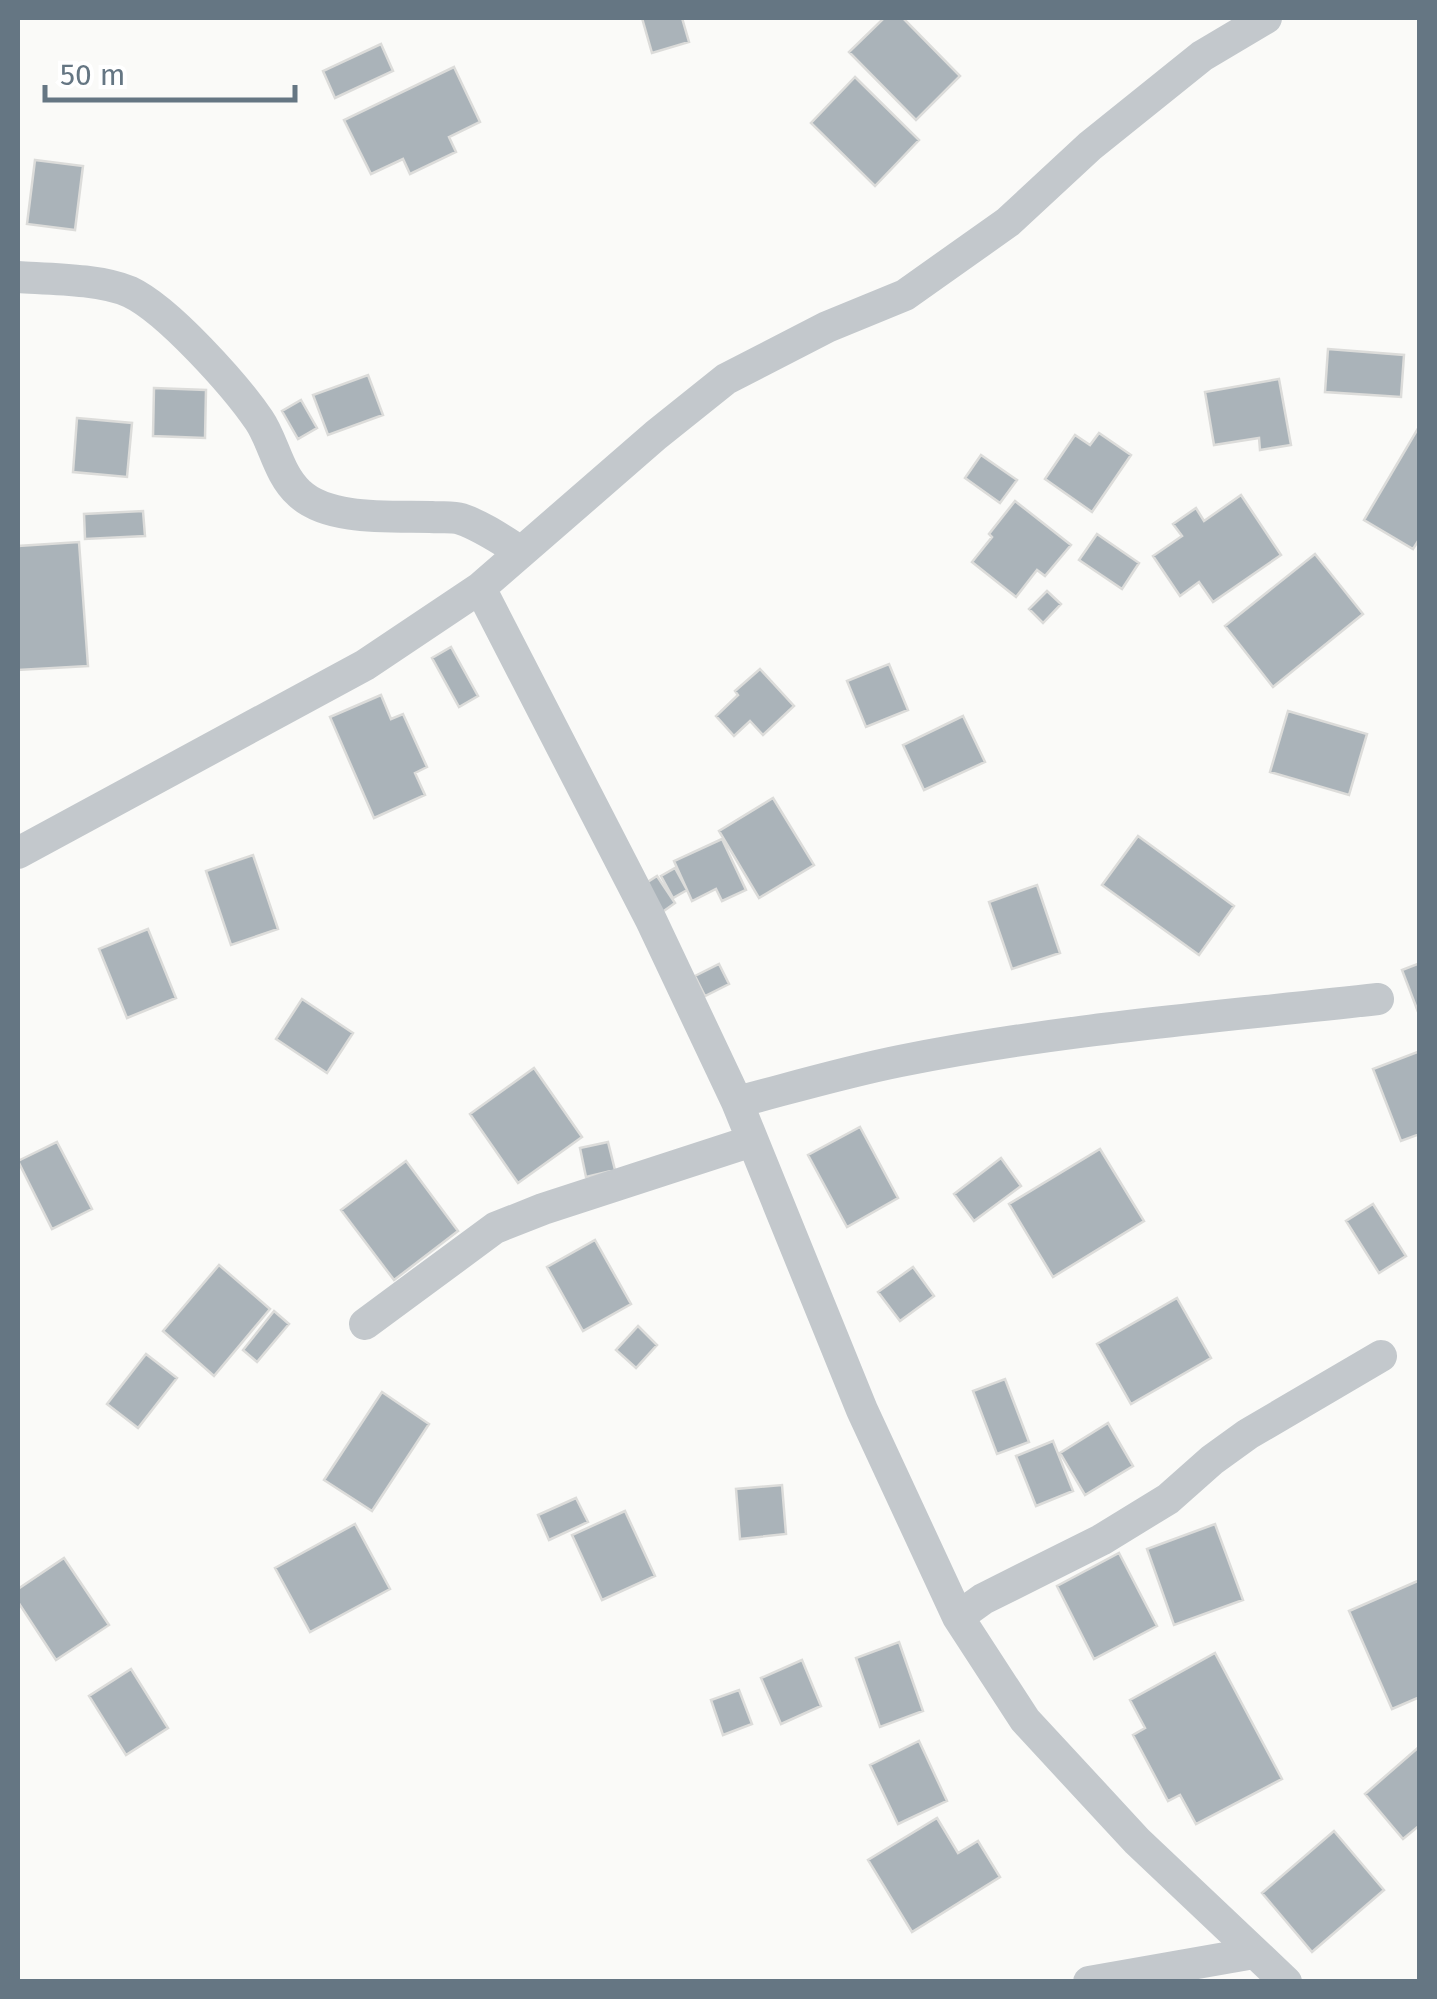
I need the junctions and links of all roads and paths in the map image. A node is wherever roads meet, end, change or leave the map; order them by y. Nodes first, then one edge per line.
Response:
1 (1266, 18) edge
2 (18, 277) edge
3 (521, 552) junction
4 (480, 588) junction
5 (18, 853) edge
6 (1378, 1000) dead end
7 (737, 1102) junction
8 (752, 1141) junction
9 (365, 1324) dead end
10 (1381, 1356) dead end
11 (958, 1617) junction
12 (1254, 1953) junction
13 (1089, 1982) edge
14 (1286, 1982) edge

1 - 3 street
2 - 3 street
3 - 4 street
4 - 5 street
4 - 7 street
6 - 7 street
7 - 8 street
8 - 9 street
8 - 11 street
10 - 11 street
11 - 12 street
12 - 13 street
12 - 14 street

